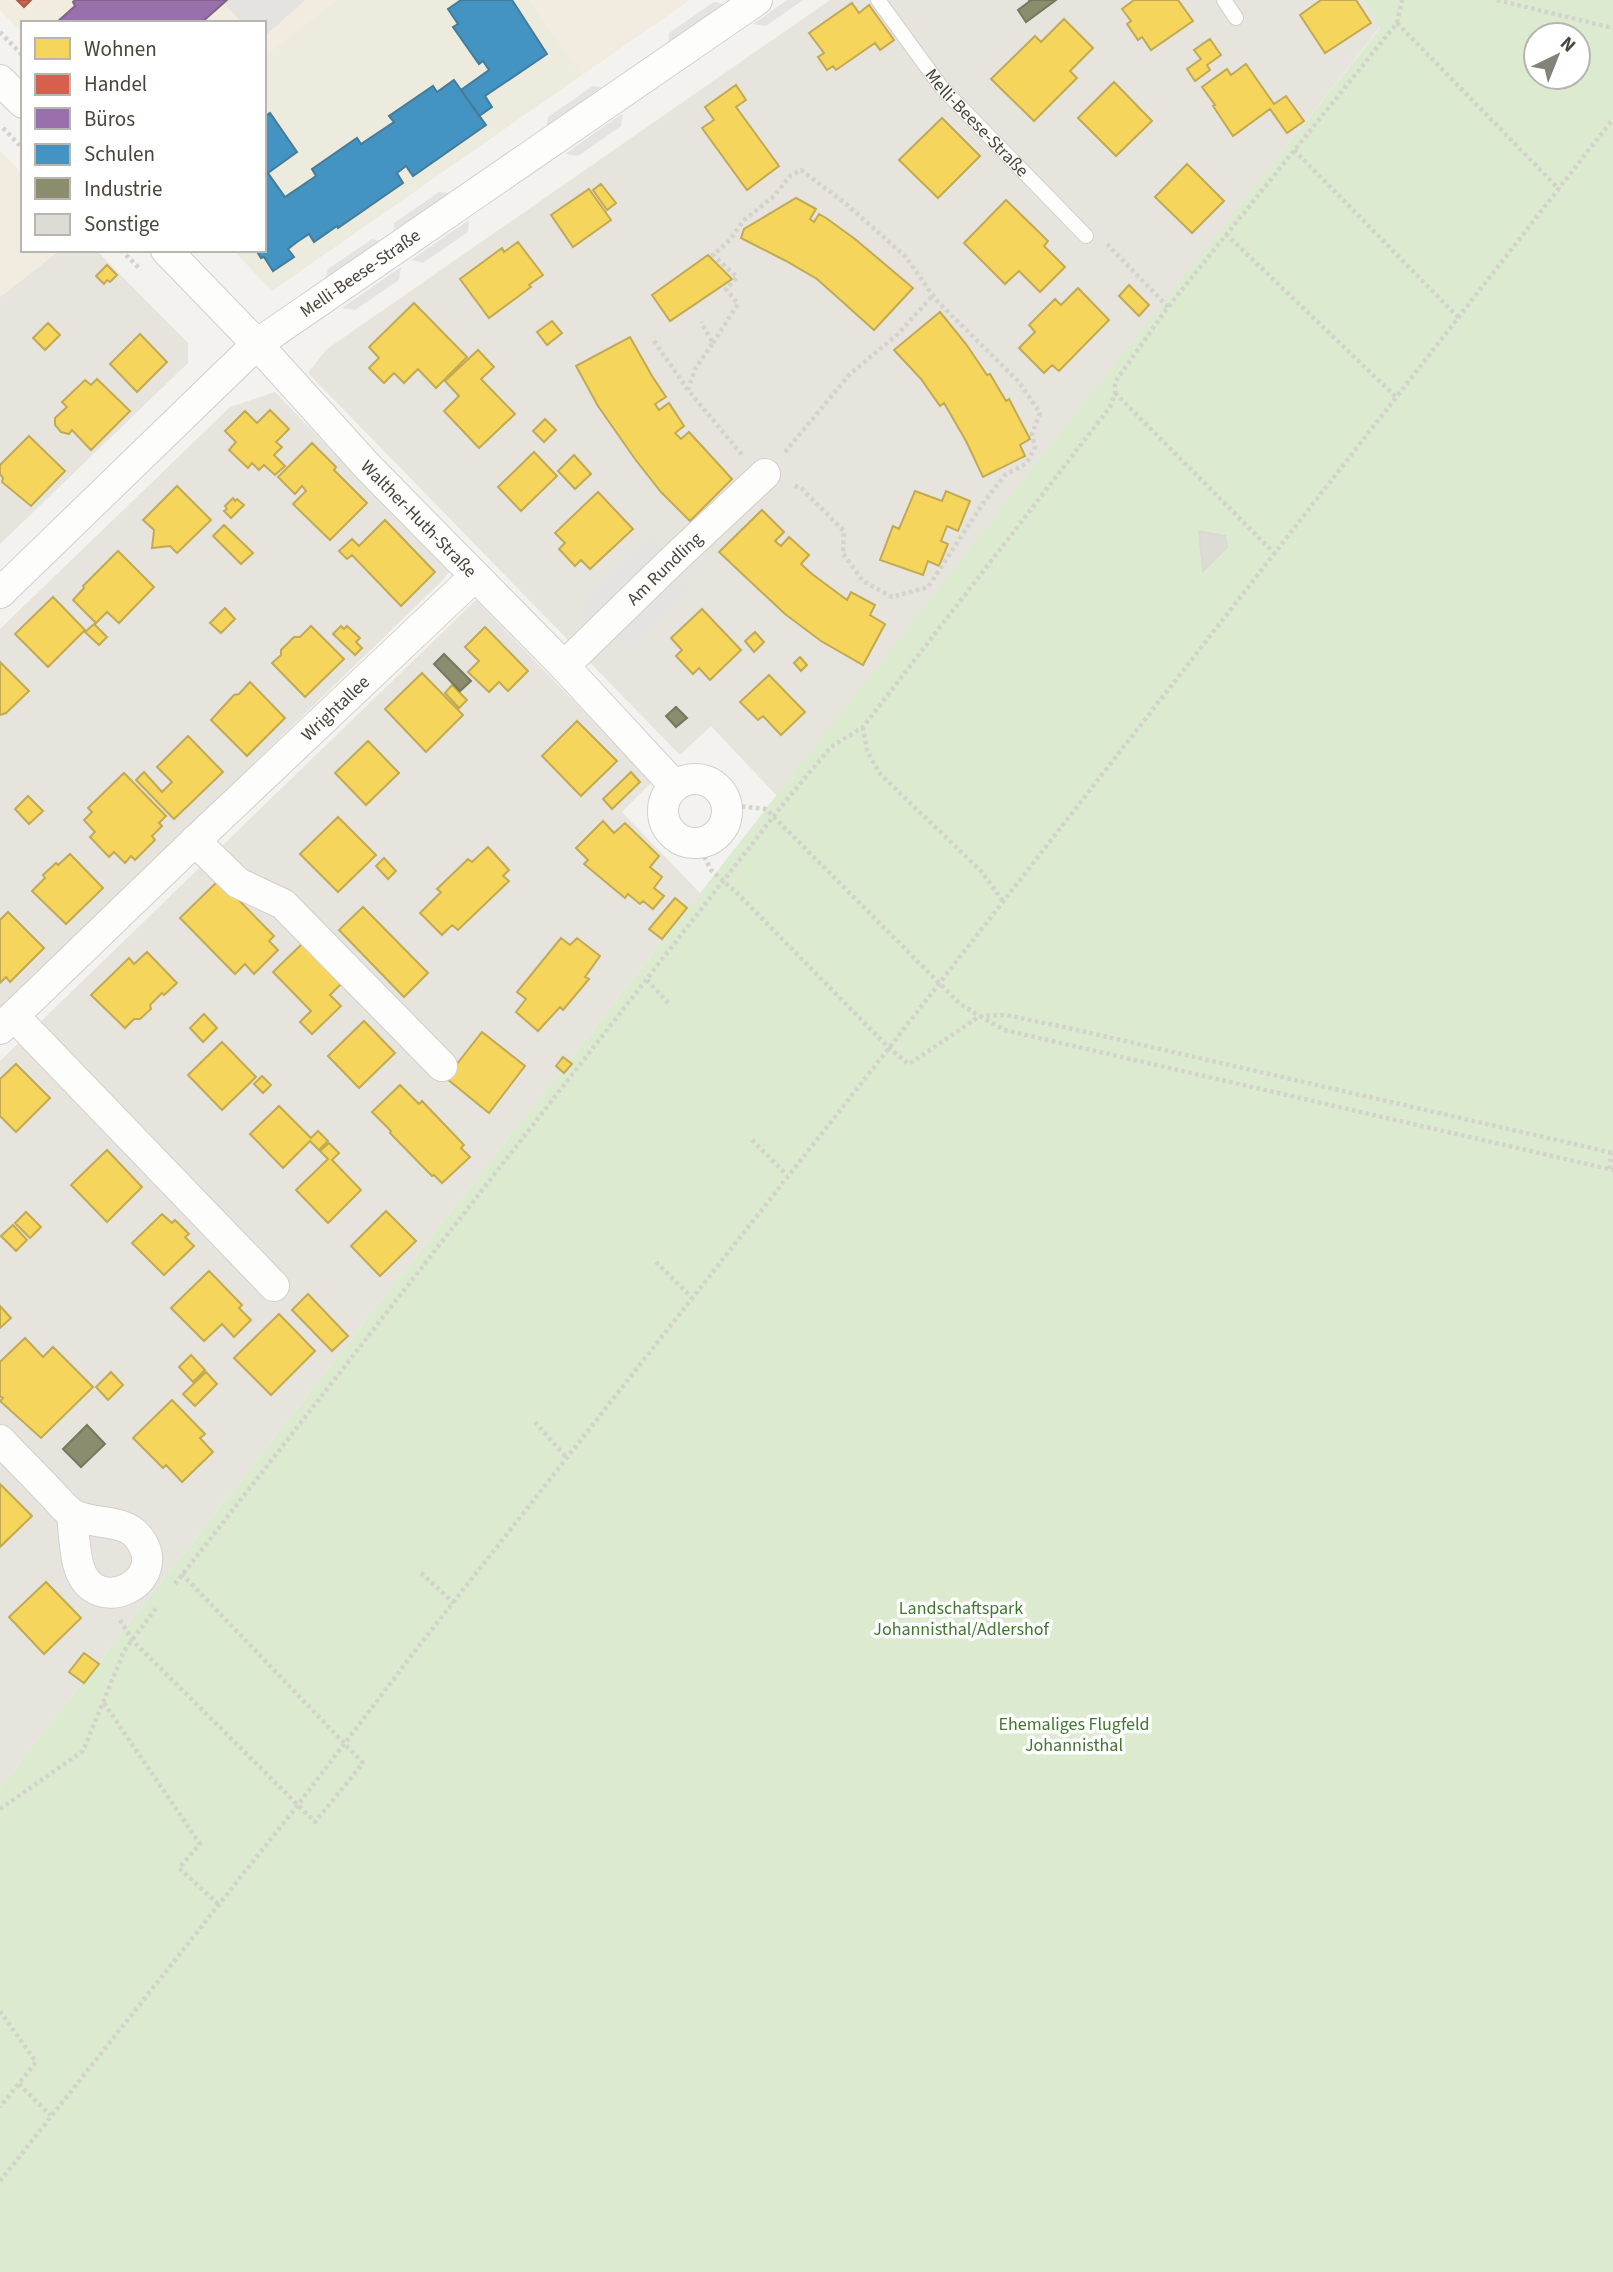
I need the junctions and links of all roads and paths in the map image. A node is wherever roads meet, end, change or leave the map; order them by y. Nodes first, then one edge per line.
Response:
1 (757, 0) edge
2 (878, 0) edge
3 (1224, 0) edge
4 (1402, 0) edge
5 (1497, 0) edge
6 (1236, 18) dead end
7 (1397, 23) junction
8 (1613, 28) edge
9 (0, 33) edge
10 (21, 54) edge
11 (0, 79) edge
12 (21, 101) edge
13 (1613, 120) edge
14 (0, 125) edge
15 (21, 147) edge
16 (1294, 150) junction
17 (1560, 190) junction
18 (1226, 234) junction
19 (1086, 236) joint
20 (168, 252) edge
21 (933, 295) junction
22 (1168, 307) junction
23 (1459, 317) junction
24 (701, 321) dead end
25 (654, 341) dead end
26 (713, 343) junction
27 (257, 344) junction
28 (688, 390) junction
29 (1115, 393) junction
30 (1397, 398) junction
31 (765, 474) junction
32 (1275, 554) junction
33 (474, 577) junction
34 (0, 593) edge
35 (564, 666) junction
36 (863, 727) junction
37 (675, 786) junction
38 (727, 805) junction
39 (774, 816) junction
40 (195, 841) junction
41 (698, 844) junction
42 (724, 881) junction
43 (1003, 901) junction
44 (647, 980) junction
45 (940, 982) junction
46 (668, 1004) dead end
47 (980, 1016) junction
48 (7, 1022) edge
49 (889, 1048) junction
50 (442, 1066) dead end
51 (752, 1140) dead end
52 (1612, 1153) edge
53 (1611, 1170) edge
54 (787, 1175) junction
55 (656, 1262) dead end
56 (274, 1286) dead end
57 (692, 1298) junction
58 (535, 1422) dead end
59 (0, 1440) edge
60 (567, 1458) junction
61 (72, 1514) dead end
62 (421, 1573) dead end
63 (182, 1574) junction
64 (173, 1585) dead end
65 (454, 1603) junction
66 (157, 1607) dead end
67 (132, 1640) junction
68 (103, 1702) junction
69 (344, 1742) junction
70 (297, 1806) junction
71 (0, 1809) edge
72 (218, 1904) junction
73 (0, 2011) edge
74 (19, 2084) junction
75 (0, 2107) edge
76 (50, 2115) junction
77 (0, 2181) edge

1 - 27 street, Melli-Beese-Straße
2 - 19 lane, Melli-Beese-Straße
3 - 6 lane
4 - 7 path
5 - 8 path
7 - 16 path
7 - 17 path
9 - 10 path
11 - 12 street
13 - 17 path
14 - 15 path
16 - 18 path
16 - 23 path
17 - 23 path
18 - 22 path
18 - 30 path
19 - 22 path
20 - 27 street, Walther-Huth-Straße
21 - 26 path
21 - 31 path
21 - 31 path
22 - 29 path
23 - 30 path
24 - 26 path
25 - 28 path
26 - 28 path
27 - 33 street, Walther-Huth-Straße
27 - 34 street, Melli-Beese-Straße
28 - 31 path
29 - 32 path
29 - 36 path
30 - 32 path
31 - 35 street, Am Rundling
32 - 43 path
33 - 35 street, Walther-Huth-Straße
33 - 40 street, Wrightallee
35 - 37 street, Walther-Huth-Straße
36 - 39 path
36 - 43 path
37 - 38 street
37 - 41 street
38 - 39 path
38 - 41 street
39 - 42 path
39 - 45 path
40 - 48 street, Wrightallee
40 - 50 street
41 - 42 path
42 - 44 path
42 - 49 path
43 - 45 path
44 - 46 path
44 - 63 path
45 - 47 path
45 - 49 path
47 - 49 path
47 - 52 path
47 - 53 path
48 - 56 street, Wrightallee
49 - 54 path
51 - 54 path
52 - 53 path
54 - 57 path
55 - 57 path
57 - 60 path
58 - 60 path
59 - 61 street
60 - 65 path
62 - 65 path
63 - 64 path
63 - 69 path
65 - 69 path
66 - 67 path
67 - 68 path
67 - 70 path
68 - 71 path
68 - 72 path
69 - 70 path
69 - 70 path
70 - 72 path
72 - 76 path
73 - 74 path
74 - 75 path
74 - 76 path
76 - 77 path

